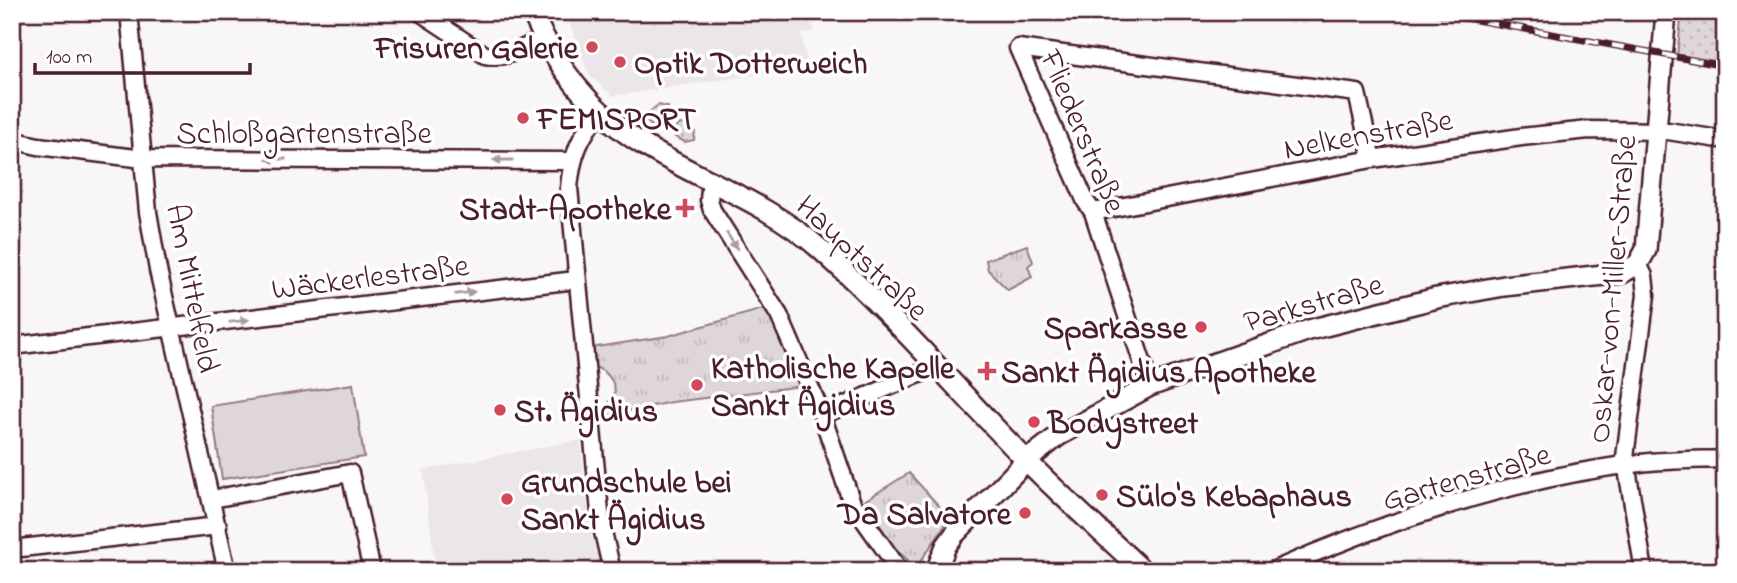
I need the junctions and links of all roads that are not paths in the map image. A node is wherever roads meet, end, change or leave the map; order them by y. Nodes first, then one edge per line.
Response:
1 (129, 12) edge
2 (420, 12) edge
3 (532, 12) edge
4 (1667, 12) edge
5 (543, 38) junction
6 (600, 110) junction
7 (1656, 132) junction
8 (12, 140) edge
9 (1725, 140) edge
10 (144, 159) junction
11 (1372, 159) junction
12 (572, 161) junction
13 (711, 180) junction
14 (1093, 212) junction
15 (1638, 264) junction
16 (576, 280) junction
17 (172, 328) junction
18 (12, 346) edge
19 (936, 367) junction
20 (1150, 386) junction
21 (821, 415) junction
22 (1725, 459) edge
23 (1026, 461) junction
24 (1626, 465) junction
25 (212, 499) junction
26 (218, 526) junction
27 (12, 549) edge
28 (227, 571) edge
29 (372, 571) edge
30 (612, 571) edge
31 (900, 571) edge
32 (936, 571) edge
33 (1143, 571) edge
34 (1272, 571) edge
35 (1644, 571) edge

1 - 10 street, Am Mittelfeld
2 - 5 street
3 - 5 street, Hauptstraße
4 - 7 street, Oskar-von-Miller-Straße
5 - 6 street, Hauptstraße
6 - 12 street
6 - 13 street, Hauptstraße
7 - 9 street, Nelkenstraße
7 - 11 street, Nelkenstraße
7 - 15 street, Oskar-von-Miller-Straße
8 - 10 street, Schloßgartenstraße
12 -> 10 street, Schloßgartenstraße
10 - 17 street, Am Mittelfeld
11 - 14 street, Nelkenstraße
11 - 14 street, Fliederstraße
12 - 16 street
13 - 19 street, Hauptstraße
13 -> 21 street
14 - 20 street, Fliederstraße
15 - 20 street, Parkstraße
15 - 24 street, Oskar-von-Miller-Straße
17 -> 16 street, Wäckerlestraße
16 - 30 street
17 - 18 street, Wäckerlestraße
17 - 25 street, Am Mittelfeld
19 - 21 street
19 - 23 street, Hauptstraße
20 - 23 street, Parkstraße
21 - 31 street
22 - 24 street, Gartenstraße
23 - 32 street, Parkstraße
23 - 33 street, Hauptstraße
24 - 34 street, Gartenstraße
24 - 35 street, Oskar-von-Miller-Straße
25 - 26 street, Am Mittelfeld
25 - 29 street
26 - 27 street
26 - 28 street, Am Mittelfeld

